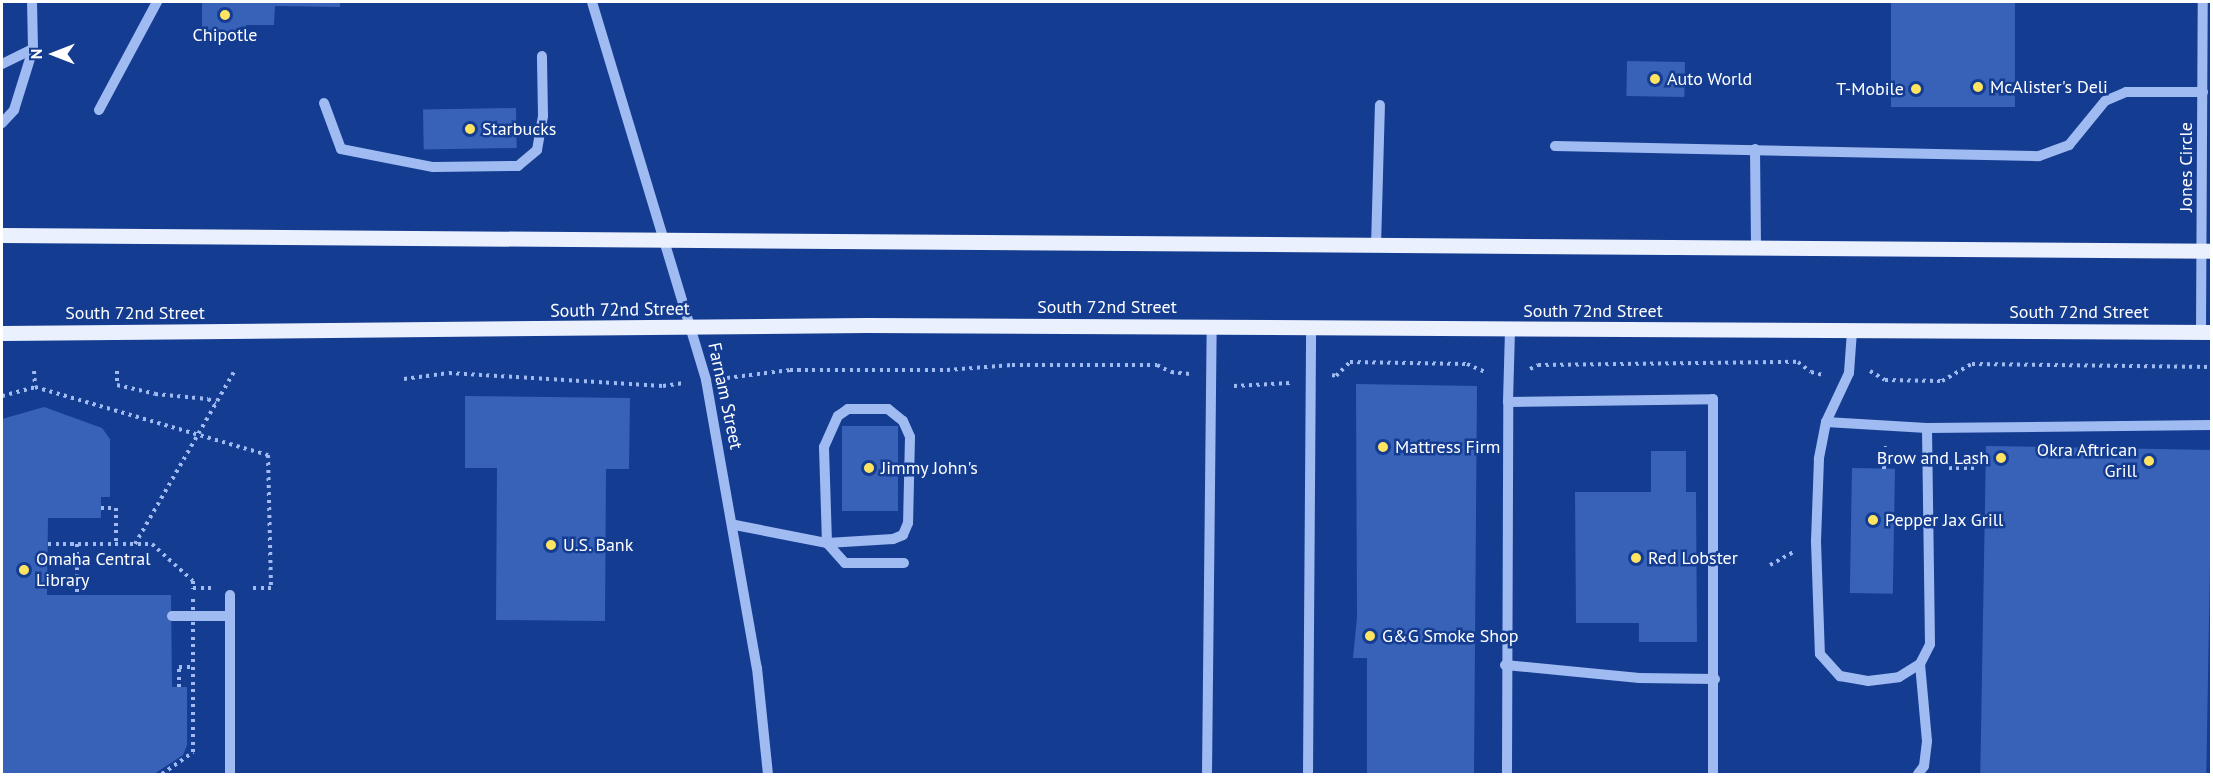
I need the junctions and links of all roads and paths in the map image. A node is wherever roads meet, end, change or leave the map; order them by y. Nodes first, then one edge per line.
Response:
1 (32, 2) edge
2 (157, 2) edge
3 (592, 2) edge
4 (2203, 2) edge
5 (33, 49) junction
6 (542, 56) dead end
7 (2, 64) edge
8 (2203, 93) junction
9 (324, 102) dead end
10 (1380, 105) dead end
11 (99, 110) dead end
12 (2, 123) edge
13 (1555, 146) dead end
14 (1755, 148) junction
15 (2, 235) edge
16 (663, 240) junction
17 (1376, 246) junction
18 (1756, 248) junction
19 (2207, 251) edge
20 (1212, 327) junction
21 (1311, 328) junction
22 (694, 329) junction
23 (1510, 330) junction
24 (1852, 331) junction
25 (2206, 332) edge
26 (2, 333) edge
27 (34, 371) dead end
28 (117, 371) dead end
29 (234, 372) dead end
30 (35, 387) junction
31 (2, 396) edge
32 (1508, 402) junction
33 (216, 404) junction
34 (1826, 422) junction
35 (2211, 425) edge
36 (1927, 428) junction
37 (199, 432) junction
38 (1885, 447) dead end
39 (1951, 468) dead end
40 (1978, 468) dead end
41 (1884, 469) dead end
42 (101, 508) dead end
43 (735, 525) junction
44 (827, 543) junction
45 (48, 544) dead end
46 (77, 544) junction
47 (116, 544) junction
48 (135, 544) junction
49 (1796, 551) dead end
50 (904, 563) dead end
51 (1770, 564) dead end
52 (193, 588) junction
53 (209, 588) dead end
54 (242, 588) dead end
55 (77, 595) dead end
56 (230, 595) dead end
57 (172, 616) dead end
58 (230, 616) junction
59 (1920, 664) junction
60 (1505, 665) junction
61 (193, 667) junction
62 (1715, 679) junction
63 (179, 687) dead end
64 (162, 774) edge
65 (230, 774) edge
66 (768, 774) edge
67 (1207, 774) edge
68 (1308, 774) edge
69 (1507, 774) edge
70 (1713, 774) edge
71 (1918, 774) edge

1 - 5 street
2 - 11 street
3 - 16 street, Farnam Street
4 - 8 street, Jones Circle
5 - 7 street
5 - 12 street
6 - 9 street
8 - 14 street
8 - 19 street, Jones Circle
10 - 17 street
13 - 14 street
14 - 18 street
15 - 16 main road
16 - 17 main road
16 - 22 street, Farnam Street
17 - 18 main road
18 - 19 main road
19 - 25 street, Jones Circle
20 - 21 main road, South 72nd Street
20 - 22 main road, South 72nd Street
20 - 67 street
21 - 23 main road, South 72nd Street
21 - 68 street
22 - 26 main road, South 72nd Street
22 - 43 street, Farnam Street
23 - 24 main road, South 72nd Street
23 - 32 street
24 - 25 main road, South 72nd Street
24 - 34 street
27 - 30 path
28 - 33 path
29 - 33 path
30 - 31 path
30 - 37 path
32 - 60 street
32 - 62 street
33 - 37 path
34 - 36 street
34 - 59 street
35 - 36 street
36 - 59 street
37 - 48 path
37 - 54 path
38 - 41 path
39 - 40 path
42 - 47 path
43 - 44 street
43 - 66 street, Farnam Street
44 - 44 street
44 - 50 street
45 - 46 path
46 - 47 path
46 - 55 path
47 - 48 path
48 - 52 path
49 - 51 path
52 - 53 path
52 - 61 path, bridge
56 - 58 street
57 - 58 street
58 - 65 street
59 - 71 street
60 - 62 street
60 - 69 street
61 - 63 path
61 - 64 path, bridge
62 - 70 street

